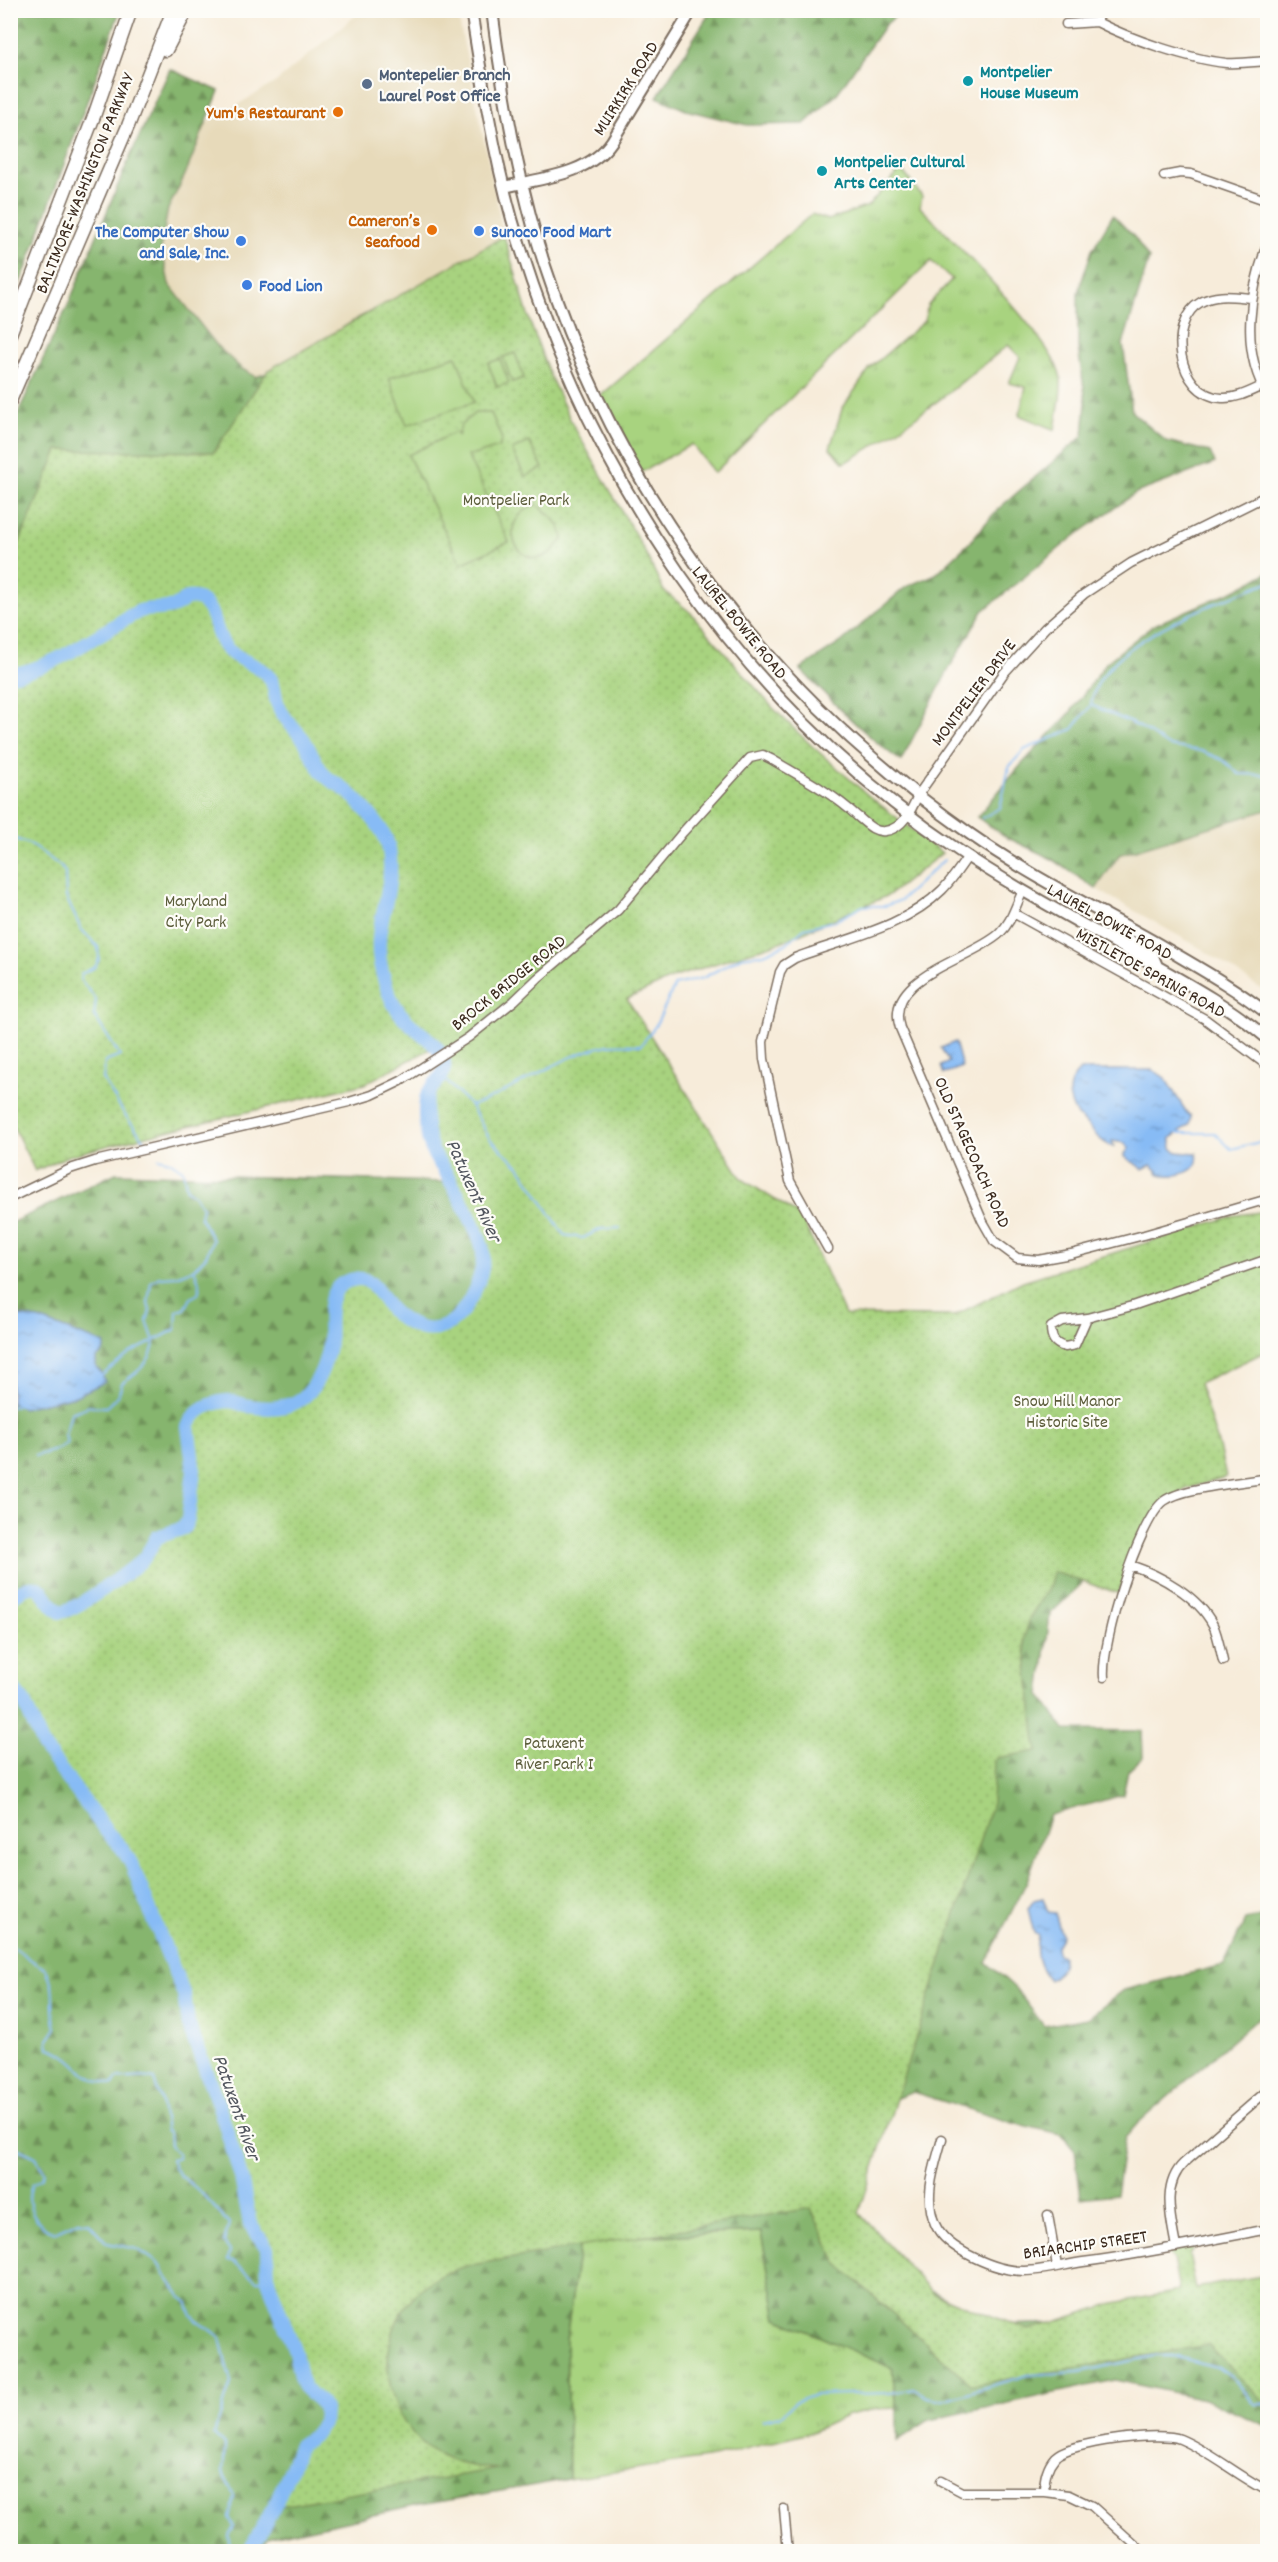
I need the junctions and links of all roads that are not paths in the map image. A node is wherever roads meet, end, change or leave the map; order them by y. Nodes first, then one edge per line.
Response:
1 (131, 10) edge
2 (173, 10) edge
3 (188, 10) edge
4 (471, 10) edge
5 (492, 10) edge
6 (692, 10) edge
7 (1101, 10) edge
8 (1097, 22) junction
9 (1066, 24) dead end
10 (1268, 61) edge
11 (128, 126) junction
12 (1164, 176) dead end
13 (523, 182) junction
14 (504, 187) junction
15 (1268, 201) edge
16 (1268, 242) edge
17 (1252, 298) junction
18 (10, 334) edge
19 (1262, 386) junction
20 (1268, 396) edge
21 (10, 401) edge
22 (1268, 495) edge
23 (918, 795) junction
24 (910, 815) junction
25 (968, 856) junction
26 (1023, 891) junction
27 (1104, 913) junction
28 (1015, 914) junction
29 (1157, 966) junction
30 (1268, 1014) edge
31 (1268, 1039) edge
32 (1268, 1066) edge
33 (10, 1198) edge
34 (1268, 1199) edge
35 (828, 1249) dead end
36 (1268, 1259) edge
37 (1087, 1318) junction
38 (1268, 1478) edge
39 (1130, 1565) junction
40 (1224, 1661) dead end
41 (1104, 1677) dead end
42 (1268, 2091) edge
43 (942, 2139) dead end
44 (1048, 2215) dead end
45 (1268, 2229) edge
46 (1176, 2247) junction
47 (1057, 2266) junction
48 (941, 2481) dead end
49 (1268, 2491) edge
50 (1044, 2492) junction
51 (784, 2509) dead end
52 (788, 2552) edge
53 (1143, 2552) edge

1 - 18 highway, BALTIMORE-WASHINGTON PARKWAY
2 - 11 highway, BALTIMORE-WASHINGTON PARKWAY
3 - 11 highway
4 - 14 main road, LAUREL BOWIE ROAD
5 - 13 main road, LAUREL BOWIE ROAD
6 - 13 main road, MUIRKIRK ROAD
7 - 8 street
8 - 9 street
8 - 10 street
11 - 21 highway, BALTIMORE-WASHINGTON PARKWAY
12 - 15 street
13 - 14 main road, MUIRKIRK ROAD
13 - 23 main road, LAUREL BOWIE ROAD
14 - 24 main road, LAUREL BOWIE ROAD
16 - 17 street
17 - 19 street
17 - 19 street
19 - 20 street
22 - 23 street, MONTPELIER DRIVE
23 - 24 street, MONTPELIER DRIVE
23 - 27 main road, LAUREL BOWIE ROAD
24 - 25 main road, LAUREL BOWIE ROAD
24 - 33 street, BROCK BRIDGE ROAD
25 - 26 main road, LAUREL BOWIE ROAD
25 - 35 street
26 - 28 street, OLD STAGECOACH ROAD
26 - 29 main road, LAUREL BOWIE ROAD
27 - 29 main road
27 - 30 main road, LAUREL BOWIE ROAD
28 - 32 street, MISTLETOE SPRING ROAD
28 - 34 street, OLD STAGECOACH ROAD
29 - 31 main road, LAUREL BOWIE ROAD
36 - 37 street
37 - 37 street
38 - 39 street
39 - 40 street
39 - 41 street
42 - 46 street
43 - 47 street, BRIARCHIP STREET
44 - 47 street
45 - 46 street, BRIARCHIP STREET
46 - 47 street, BRIARCHIP STREET
48 - 50 street
49 - 50 street
50 - 53 street
51 - 52 street

